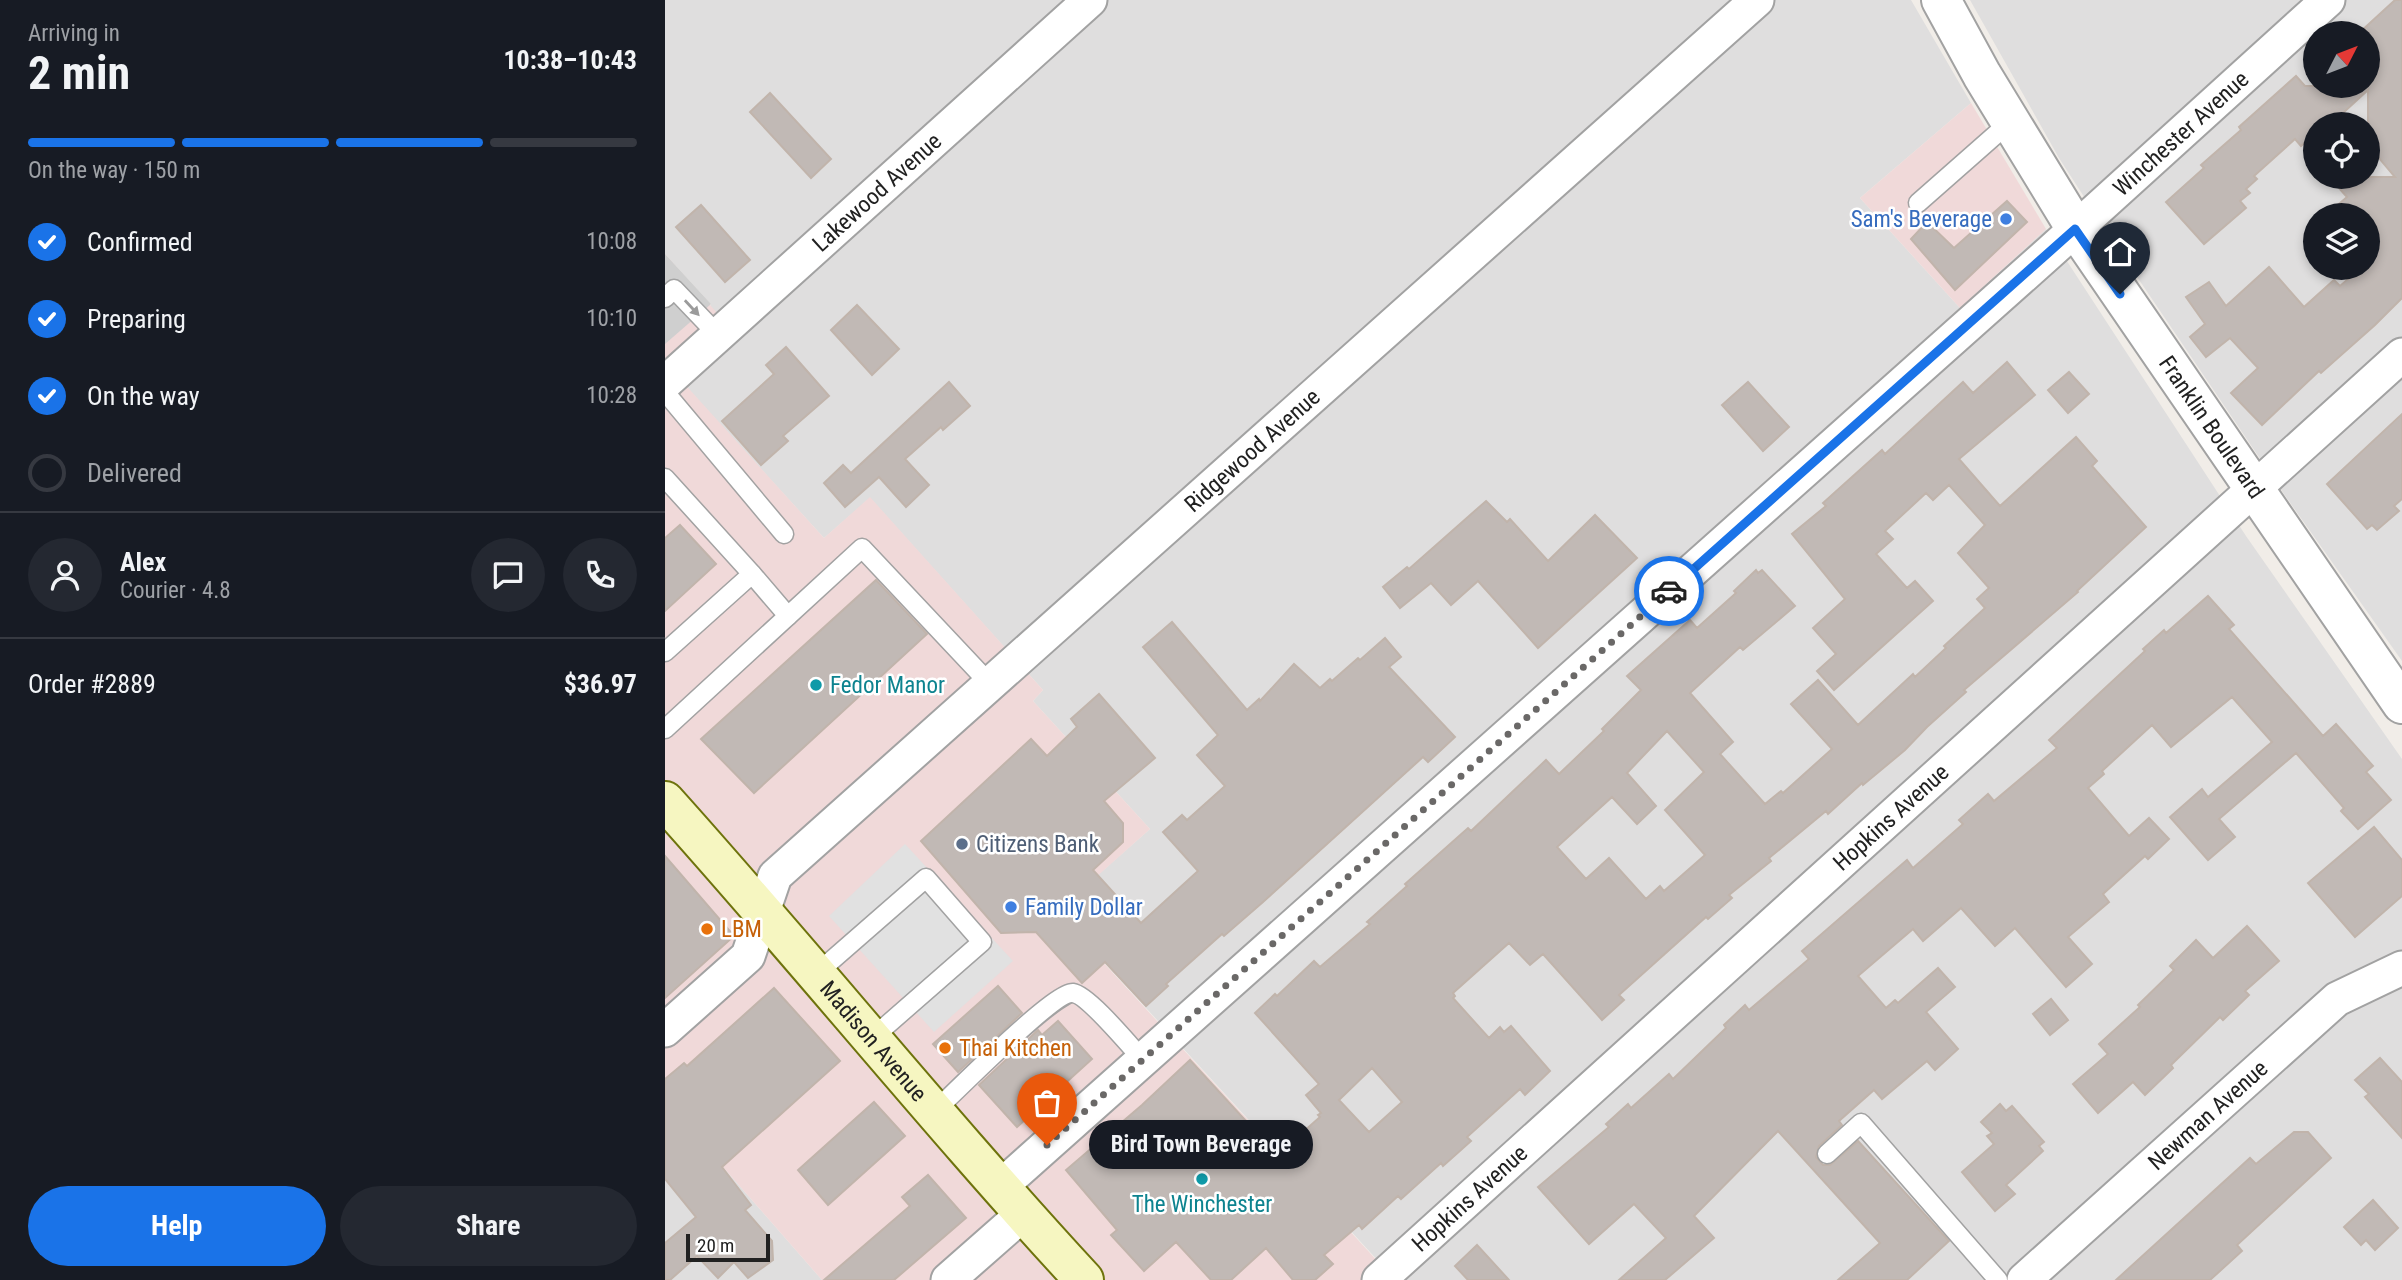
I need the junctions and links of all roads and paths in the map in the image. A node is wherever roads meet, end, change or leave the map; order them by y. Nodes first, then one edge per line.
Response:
1 (1090, 0) edge
2 (1757, 0) edge
3 (1941, 0) edge
4 (2328, 0) edge
5 (2010, 122) junction
6 (1918, 203) dead end
7 (2075, 229) junction
8 (665, 298) edge
9 (718, 335) junction
10 (2402, 355) edge
11 (665, 383) edge
12 (665, 392) edge
13 (665, 478) edge
14 (2253, 490) junction
15 (784, 534) dead end
16 (751, 574) junction
17 (788, 616) junction
18 (665, 652) edge
19 (990, 684) junction
20 (2402, 704) edge
21 (665, 729) edge
22 (665, 801) edge
23 (762, 911) junction
24 (2402, 968) edge
25 (816, 974) junction
26 (665, 1030) edge
27 (871, 1039) junction
28 (1143, 1060) junction
29 (934, 1112) junction
30 (1827, 1154) dead end
31 (1011, 1201) junction
32 (948, 1280) edge
33 (1084, 1280) edge
34 (1379, 1280) edge
35 (1998, 1280) edge
36 (2024, 1280) edge

1 - 9 street, Lakewood Avenue
2 - 19 street, Ridgewood Avenue
3 - 5 street, Franklin Boulevard
4 - 7 street, Winchester Avenue
5 - 6 lane
5 - 7 street, Franklin Boulevard
7 - 14 street, Franklin Boulevard
7 - 28 street, Winchester Avenue
8 -> 9 lane
9 - 11 street, Lakewood Avenue
10 - 14 street, Hopkins Avenue
12 - 15 lane
13 - 16 lane
14 - 20 street, Franklin Boulevard
14 - 34 street, Hopkins Avenue
16 - 17 lane
16 - 18 lane
17 - 19 lane
17 - 21 lane
19 - 23 street, Ridgewood Avenue
22 - 23 main road, Madison Avenue
23 - 25 main road, Madison Avenue
23 - 26 street, Ridgewood Avenue
24 - 36 street, Newman Avenue
25 - 27 main road, Madison Avenue
25 - 27 lane
27 - 29 main road, Madison Avenue
28 - 29 lane
28 - 31 street, Winchester Avenue
29 - 31 main road, Madison Avenue
30 - 35 lane
31 - 32 street, Winchester Avenue
31 - 33 main road, Madison Avenue

